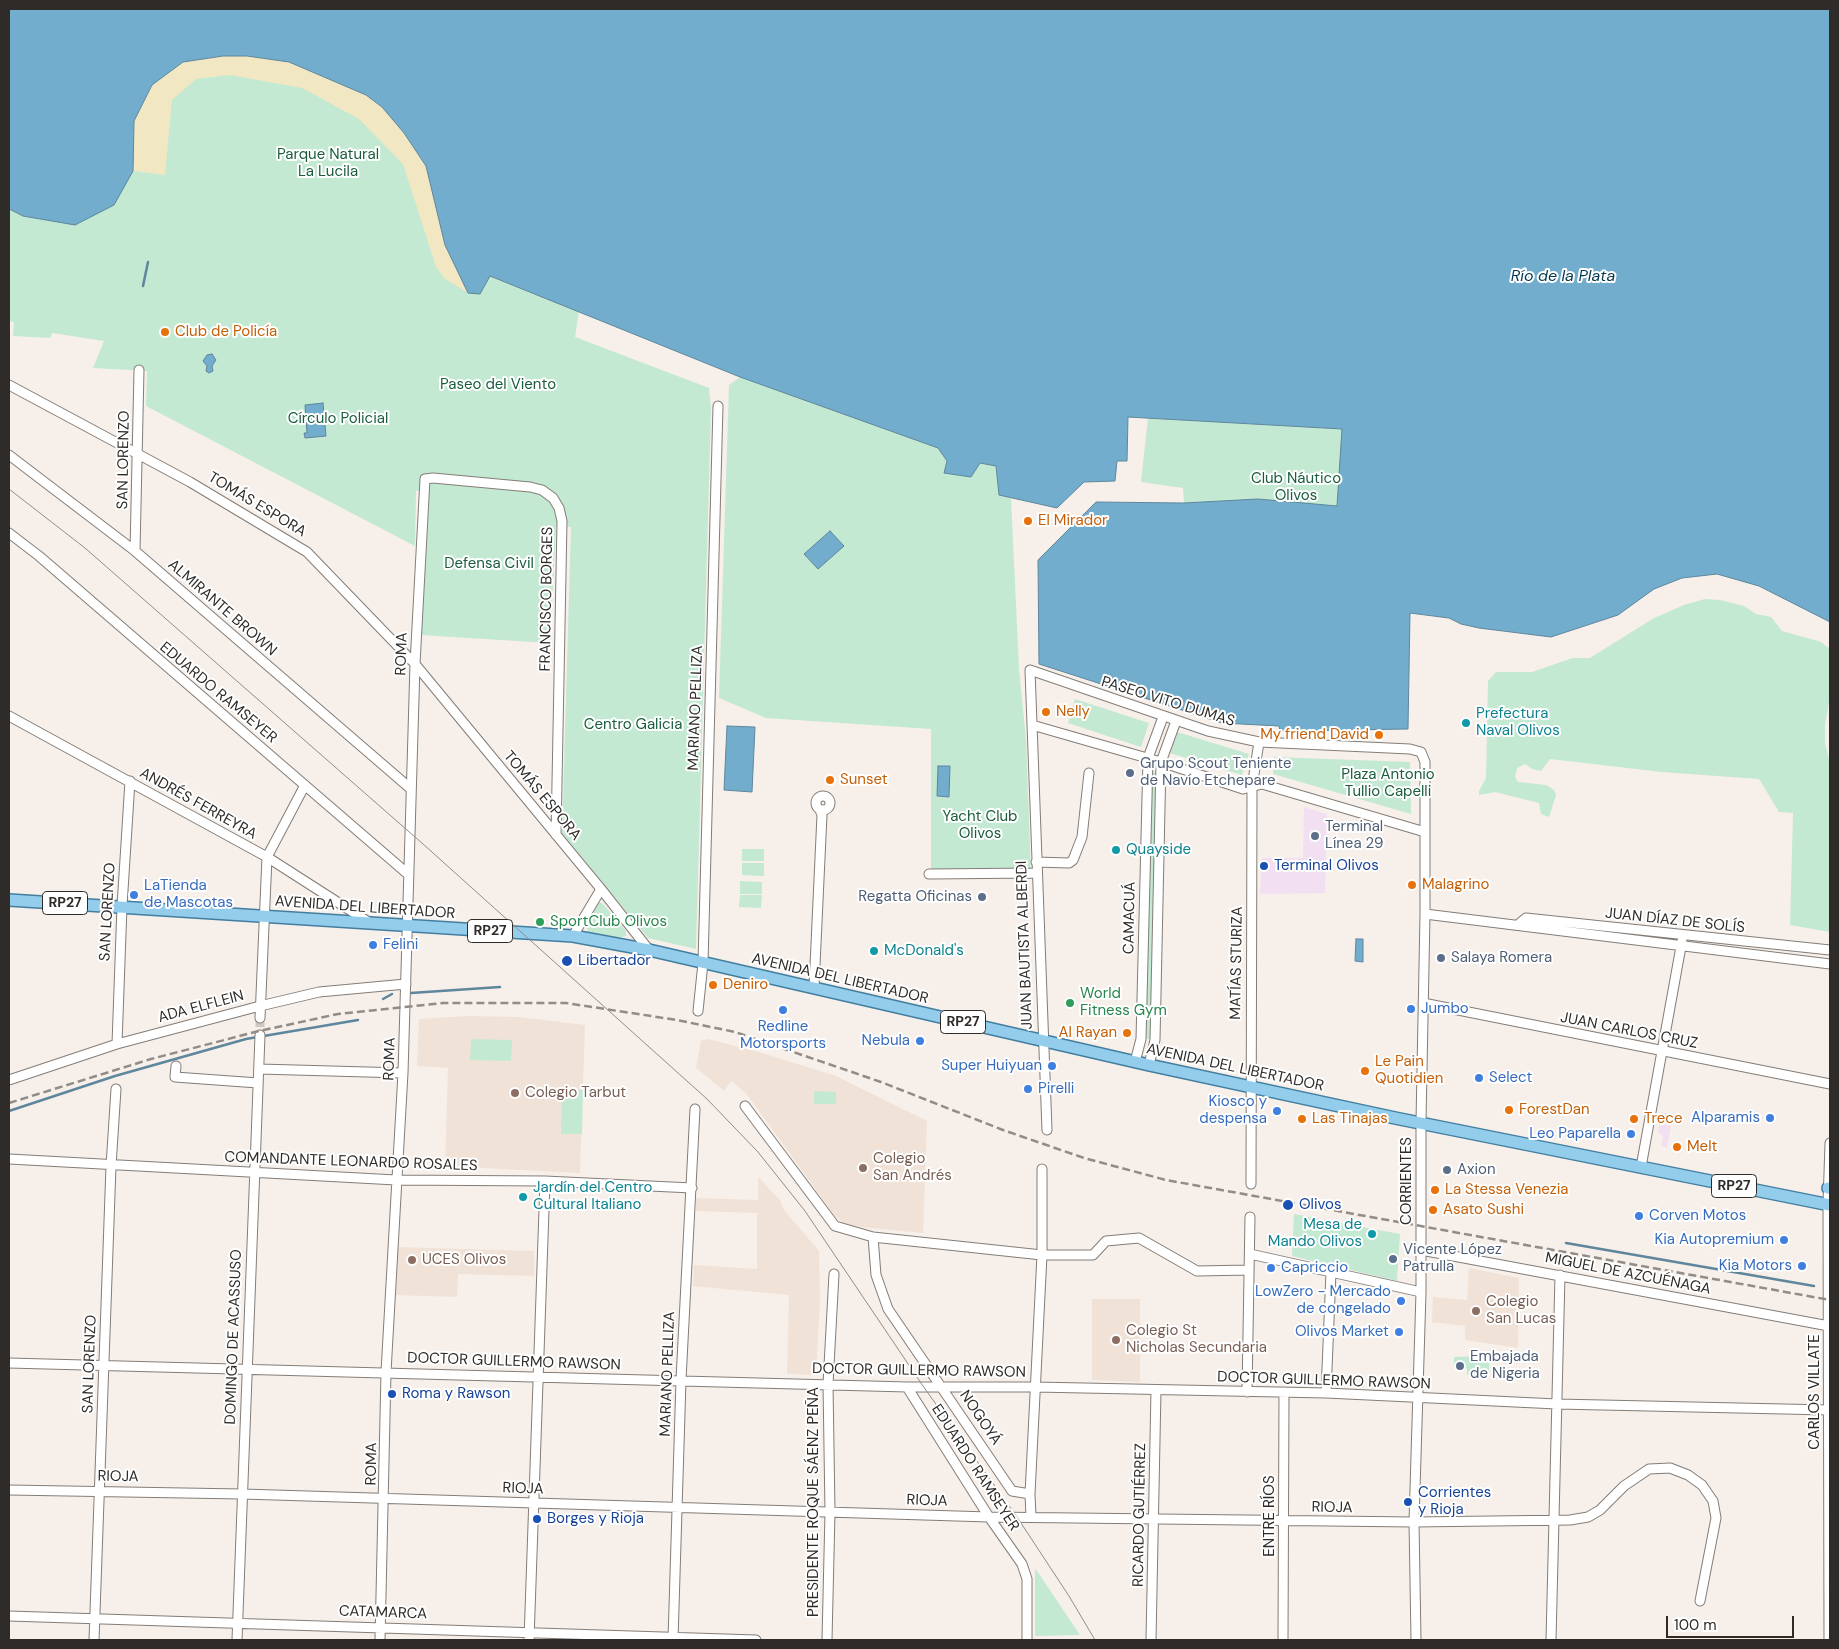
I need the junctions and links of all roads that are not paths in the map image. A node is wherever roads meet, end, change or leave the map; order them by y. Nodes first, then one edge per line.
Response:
1 (139, 370) dead end
2 (9, 385) edge
3 (718, 406) dead end
4 (138, 454) junction
5 (9, 455) edge
6 (425, 479) joint
7 (9, 533) edge
8 (135, 551) junction
9 (415, 664) junction
10 (1030, 670) joint
11 (9, 716) edge
12 (1163, 717) junction
13 (1176, 721) junction
14 (1032, 726) junction
15 (1258, 742) junction
16 (1420, 752) joint
17 (1148, 758) junction
18 (1161, 762) junction
19 (1089, 773) dead end
20 (130, 782) junction
21 (305, 785) junction
22 (1252, 787) junction
23 (411, 790) junction
24 (823, 811) dead end
25 (1425, 832) junction
26 (556, 835) junction
27 (1146, 846) junction
28 (1159, 846) junction
29 (267, 857) junction
30 (1036, 862) junction
31 (1037, 873) junction
32 (929, 874) dead end
33 (409, 875) junction
34 (601, 889) junction
35 (9, 900) edge
36 (122, 906) junction
37 (1425, 914) junction
38 (265, 917) junction
39 (371, 923) junction
40 (1519, 924) junction
41 (407, 925) junction
42 (573, 936) junction
43 (1682, 936) junction
44 (1681, 947) junction
45 (648, 950) junction
46 (1830, 950) edge
47 (703, 963) junction
48 (1830, 964) edge
49 (1143, 980) junction
50 (1156, 981) junction
51 (406, 984) junction
52 (814, 987) junction
53 (270, 1003) junction
54 (1423, 1003) junction
55 (260, 1006) junction
56 (245, 1010) junction
57 (698, 1011) dead end
58 (260, 1017) junction
59 (260, 1035) tunnel mouth
60 (1042, 1041) junction
61 (117, 1044) junction
62 (1662, 1052) junction
63 (1136, 1062) junction
64 (1149, 1065) junction
65 (176, 1066) dead end
66 (258, 1069) junction
67 (403, 1073) junction
68 (9, 1080) edge
69 (258, 1083) junction
70 (1830, 1084) edge
71 (1250, 1086) junction
72 (116, 1089) dead end
73 (745, 1106) dead end
74 (695, 1109) dead end
75 (1421, 1122) junction
76 (1047, 1130) dead end
77 (1830, 1143) edge
78 (9, 1159) edge
79 (111, 1166) junction
80 (1641, 1167) junction
81 (1042, 1168) dead end
82 (254, 1172) junction
83 (396, 1180) junction
84 (545, 1181) junction
85 (1251, 1184) dead end
86 (692, 1188) junction
87 (1829, 1188) edge
88 (1829, 1205) edge
89 (1250, 1217) dead end
90 (873, 1237) junction
91 (1421, 1250) junction
92 (1250, 1254) junction
93 (1042, 1255) junction
94 (1249, 1270) junction
95 (1331, 1272) junction
96 (834, 1274) dead end
97 (1560, 1275) junction
98 (1421, 1292) junction
99 (1829, 1326) junction
100 (9, 1364) edge
101 (105, 1367) junction
102 (247, 1370) junction
103 (386, 1372) junction
104 (538, 1376) junction
105 (681, 1380) junction
106 (828, 1384) junction
107 (942, 1386) junction
108 (1035, 1386) junction
109 (907, 1387) junction
110 (1156, 1390) junction
111 (1247, 1392) junction
112 (1284, 1392) junction
113 (1326, 1393) junction
114 (1417, 1398) junction
115 (1557, 1404) junction
116 (1829, 1410) junction
117 (9, 1490) edge
118 (98, 1490) junction
119 (242, 1494) junction
120 (1030, 1494) junction
121 (385, 1498) junction
122 (534, 1504) junction
123 (678, 1507) junction
124 (830, 1512) junction
125 (989, 1517) junction
126 (1031, 1518) junction
127 (1154, 1519) junction
128 (1554, 1520) junction
129 (1284, 1521) junction
130 (1414, 1522) junction
131 (1700, 1601) dead end
132 (9, 1616) edge
133 (95, 1618) junction
134 (238, 1623) junction
135 (381, 1627) junction
136 (529, 1636) edge
137 (673, 1638) edge
138 (94, 1640) edge
139 (237, 1640) edge
140 (380, 1640) edge
141 (756, 1640) edge
142 (827, 1640) edge
143 (1027, 1640) edge
144 (1151, 1640) edge
145 (1283, 1640) edge
146 (1416, 1640) edge
147 (1551, 1640) edge
148 (1829, 1640) edge

1 - 4 street, SAN LORENZO
2 - 4 street, TOMÁS ESPORA
3 - 47 street, MARIANO PELLIZA
4 - 8 street, SAN LORENZO
4 - 9 street, TOMÁS ESPORA
5 - 8 street, ALMIRANTE BROWN
6 - 9 street, ROMA
6 - 26 street, FRANCISCO BORGES
7 - 21 street, EDUARDO RAMSEYER
8 - 23 street, ALMIRANTE BROWN
9 - 23 street, ROMA
9 - 26 street, TOMÁS ESPORA
10 - 12 street, PASEO VITO DUMAS
10 - 14 street, JUAN BAUTISTA ALBERDI
11 - 20 street, ANDRÉS FERREYRA
12 - 13 street, PASEO VITO DUMAS
12 - 17 street, CAMACUÁ
13 - 15 street, PASEO VITO DUMAS
13 - 18 street, CAMACUÁ
14 - 17 street
14 - 30 street, JUAN BAUTISTA ALBERDI
15 - 16 street, PASEO VITO DUMAS
15 - 22 street, MATÍAS STURIZA
16 - 25 street, CORRIENTES
17 - 18 street
17 - 27 street, CAMACUÁ
18 - 22 street
18 - 28 street, CAMACUÁ
19 - 30 street
20 - 29 street, ANDRÉS FERREYRA
20 - 36 street, SAN LORENZO
21 - 29 street
21 - 33 street, EDUARDO RAMSEYER
22 - 25 street
22 - 71 street, MATÍAS STURIZA
23 - 33 street, ROMA
24 - 52 street
25 - 37 street, CORRIENTES
26 - 34 street, TOMÁS ESPORA
27 - 28 street
27 - 49 street, CAMACUÁ
28 - 50 street, CAMACUÁ
29 - 38 street
29 - 39 street, ANDRÉS FERREYRA
30 - 31 street, JUAN BAUTISTA ALBERDI
31 - 32 street
31 - 60 street, JUAN BAUTISTA ALBERDI
33 - 41 street, ROMA
34 - 42 street
34 - 45 street, TOMÁS ESPORA
35 - 36 main road, AVENIDA DEL LIBERTADOR / RP27
36 - 38 main road, AVENIDA DEL LIBERTADOR / RP27
36 - 61 street, SAN LORENZO
37 - 40 street, JUAN DÍAZ DE SOLÍS
37 - 54 street, CORRIENTES
38 - 39 main road, AVENIDA DEL LIBERTADOR / RP27
38 - 55 street
39 - 41 main road, AVENIDA DEL LIBERTADOR / RP27
40 - 43 street, JUAN DÍAZ DE SOLÍS
40 - 44 street, JUAN DÍAZ DE SOLÍS
41 - 42 main road, AVENIDA DEL LIBERTADOR / RP27
41 - 51 street, ROMA
42 - 45 main road, AVENIDA DEL LIBERTADOR / RP27
43 - 44 street
43 - 46 street, JUAN DÍAZ DE SOLÍS
44 - 48 street, JUAN DÍAZ DE SOLÍS
44 - 62 street
45 - 47 main road, AVENIDA DEL LIBERTADOR / RP27
47 - 52 main road, AVENIDA DEL LIBERTADOR / RP27
47 - 57 street, MARIANO PELLIZA
49 - 50 street
49 - 63 street, CAMACUÁ
50 - 64 street, CAMACUÁ
51 - 53 street, ADA ELFLEIN
51 - 67 street, ROMA
52 - 60 main road, AVENIDA DEL LIBERTADOR / RP27
53 - 55 street, ADA ELFLEIN
53 - 58 street
54 - 62 street, JUAN CARLOS CRUZ
54 - 75 street, CORRIENTES
55 - 56 street, ADA ELFLEIN
55 - 58 street
56 - 58 street
56 - 61 street, ADA ELFLEIN
59 - 66 street, DOMINGO DE ACASSUSO
60 - 63 main road, AVENIDA DEL LIBERTADOR / RP27
60 - 76 street, JUAN BAUTISTA ALBERDI
61 - 68 street, ADA ELFLEIN
62 - 70 street, JUAN CARLOS CRUZ
62 - 80 street
63 - 64 main road, AVENIDA DEL LIBERTADOR / RP27
64 - 71 main road, AVENIDA DEL LIBERTADOR / RP27
65 - 69 street
66 - 67 street
66 - 69 street, DOMINGO DE ACASSUSO
67 - 83 street, ROMA
69 - 82 street, DOMINGO DE ACASSUSO
71 - 75 main road, AVENIDA DEL LIBERTADOR / RP27
71 - 85 street, MATÍAS STURIZA
72 - 79 street, SAN LORENZO
73 - 90 street
74 - 86 street, MARIANO PELLIZA
75 - 80 main road, AVENIDA DEL LIBERTADOR / RP27
75 - 91 street, CORRIENTES
77 - 87 street, CARLOS VILLATE
78 - 79 street, COMANDANTE LEONARDO ROSALES
79 - 82 street, COMANDANTE LEONARDO ROSALES
79 - 101 street, SAN LORENZO
80 - 88 main road, AVENIDA DEL LIBERTADOR / RP27
81 - 93 street
82 - 83 street, COMANDANTE LEONARDO ROSALES
82 - 102 street, DOMINGO DE ACASSUSO
83 - 84 street, COMANDANTE LEONARDO ROSALES
83 - 103 street, ROMA
84 - 86 street, COMANDANTE LEONARDO ROSALES
84 - 104 street
86 - 105 street, MARIANO PELLIZA
87 - 88 street, CARLOS VILLATE
88 - 99 street, CARLOS VILLATE
89 - 92 street
90 - 93 street
90 - 107 street, NOGOYÁ
91 - 97 street, MIGUEL DE AZCUÉNAGA
91 - 98 street, CORRIENTES
92 - 94 street
92 - 95 street
93 - 94 street
93 - 108 street
94 - 111 street
95 - 98 street
95 - 113 street
96 - 106 street, PRESIDENTE ROQUE SÁENZ PEÑA
97 - 99 street, MIGUEL DE AZCUÉNAGA
97 - 115 street
98 - 114 street, CORRIENTES
99 - 116 street, CARLOS VILLATE
100 - 101 street, DOCTOR GUILLERMO RAWSON
101 - 102 street, DOCTOR GUILLERMO RAWSON
101 - 118 street, SAN LORENZO
102 - 103 street, DOCTOR GUILLERMO RAWSON
102 - 119 street, DOMINGO DE ACASSUSO
103 - 104 street, DOCTOR GUILLERMO RAWSON
103 - 121 street, ROMA
104 - 105 street, DOCTOR GUILLERMO RAWSON
104 - 122 street
105 - 106 street, DOCTOR GUILLERMO RAWSON
105 - 123 street, MARIANO PELLIZA
106 - 109 street, DOCTOR GUILLERMO RAWSON
106 - 124 street, PRESIDENTE ROQUE SÁENZ PEÑA
107 - 108 street, DOCTOR GUILLERMO RAWSON
107 - 109 street, DOCTOR GUILLERMO RAWSON
107 - 120 street, NOGOYÁ
108 - 110 street, DOCTOR GUILLERMO RAWSON
108 - 120 street
109 - 125 street, EDUARDO RAMSEYER
110 - 111 street, DOCTOR GUILLERMO RAWSON
110 - 127 street, RICARDO GUTIÉRREZ
111 - 112 street, DOCTOR GUILLERMO RAWSON
112 - 113 street, DOCTOR GUILLERMO RAWSON
112 - 129 street, ENTRE RÍOS
113 - 114 street, DOCTOR GUILLERMO RAWSON
114 - 115 street, DOCTOR GUILLERMO RAWSON
114 - 130 street, CORRIENTES
115 - 116 street, DOCTOR GUILLERMO RAWSON
115 - 128 street
116 - 148 street, CARLOS VILLATE
117 - 118 street, RIOJA
118 - 119 street, RIOJA
118 - 133 street, SAN LORENZO
119 - 121 street, RIOJA
119 - 134 street, DOMINGO DE ACASSUSO
120 - 126 street
121 - 122 street, RIOJA
121 - 135 street, ROMA
122 - 123 street, RIOJA
122 - 136 street
123 - 124 street, RIOJA
123 - 137 street, MARIANO PELLIZA
124 - 125 street, RIOJA
124 - 142 street, PRESIDENTE ROQUE SÁENZ PEÑA
125 - 126 street, RIOJA
125 - 143 street, EDUARDO RAMSEYER
126 - 127 street, RIOJA
127 - 129 street, RIOJA
127 - 144 street, RICARDO GUTIÉRREZ
128 - 130 street, RIOJA
128 - 131 street, RIOJA
128 - 147 street
129 - 130 street, RIOJA
129 - 145 street, ENTRE RÍOS
130 - 146 street, CORRIENTES
132 - 133 street, CATAMARCA
133 - 134 street, CATAMARCA
133 - 138 street, SAN LORENZO
134 - 135 street, CATAMARCA
134 - 139 street, DOMINGO DE ACASSUSO
135 - 136 street, CATAMARCA
135 - 140 street, ROMA
136 - 137 street, CATAMARCA
137 - 141 street, CATAMARCA

